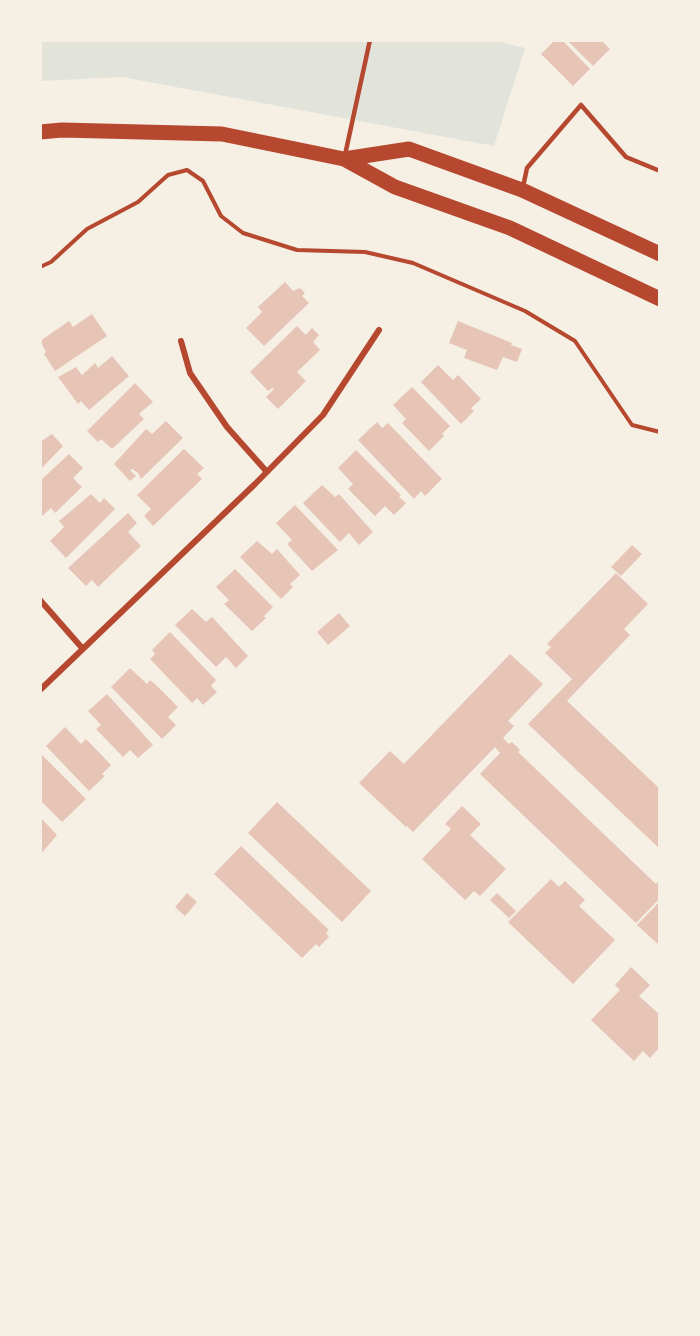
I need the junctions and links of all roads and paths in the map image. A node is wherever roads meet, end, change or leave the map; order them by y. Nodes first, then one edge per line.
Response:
1 (370, 40) edge
2 (40, 132) edge
3 (344, 159) junction
4 (660, 171) edge
5 (522, 190) junction
6 (660, 254) edge
7 (40, 267) edge
8 (660, 299) edge
9 (379, 330) dead end
10 (181, 341) dead end
11 (660, 432) edge
12 (267, 472) junction
13 (40, 600) edge
14 (83, 649) junction
15 (40, 690) edge

1 - 3 lane
2 - 3 main road
3 - 5 main road
3 - 8 main road
4 - 5 lane
5 - 6 main road
7 - 11 path
9 - 12 street
10 - 12 street
12 - 14 street
13 - 14 street
14 - 15 street

